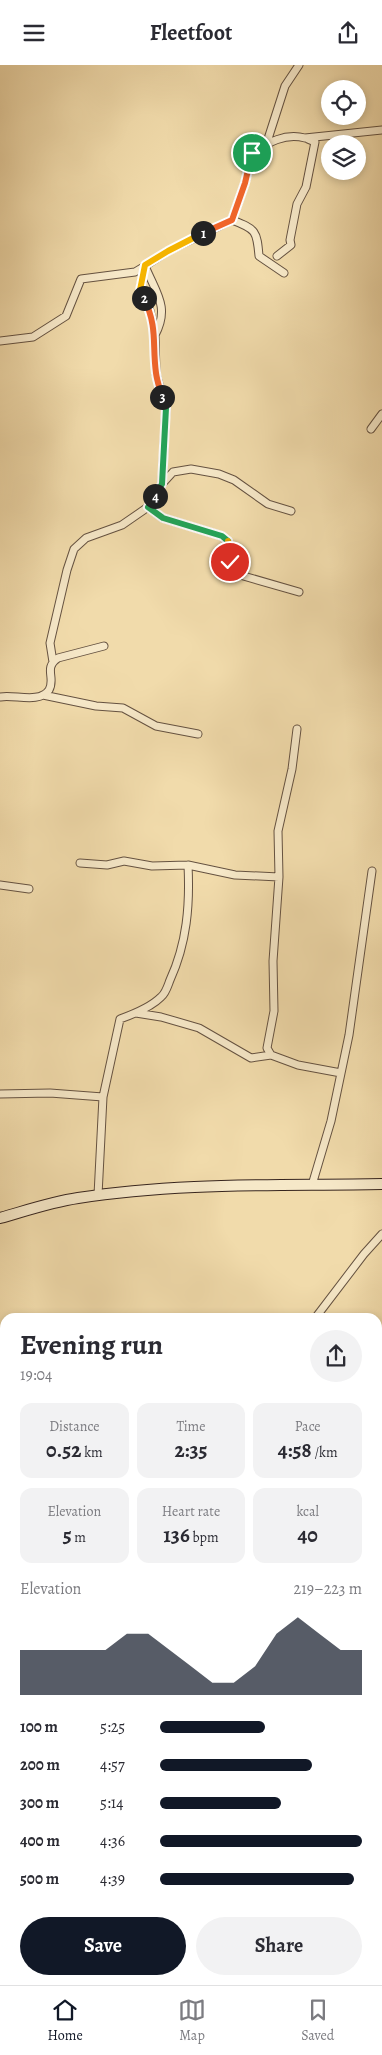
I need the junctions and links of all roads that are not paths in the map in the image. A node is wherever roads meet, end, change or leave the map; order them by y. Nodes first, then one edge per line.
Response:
1 (299, 65) edge
2 (382, 130) edge
3 (305, 138) junction
4 (267, 143) junction
5 (232, 220) junction
6 (277, 255) dead end
7 (145, 265) junction
8 (284, 273) dead end
9 (155, 335) junction
10 (0, 341) edge
11 (382, 414) edge
12 (371, 429) dead end
13 (162, 484) junction
14 (148, 507) junction
15 (291, 511) dead end
16 (299, 592) dead end
17 (104, 646) dead end
18 (53, 662) junction
19 (43, 695) junction
20 (0, 697) edge
21 (296, 729) dead end
22 (198, 734) dead end
23 (80, 863) dead end
24 (188, 865) junction
25 (372, 871) dead end
26 (279, 877) junction
27 (0, 885) edge
28 (29, 889) dead end
29 (136, 1013) junction
30 (270, 1055) junction
31 (341, 1073) junction
32 (0, 1094) edge
33 (103, 1097) junction
34 (382, 1184) edge
35 (312, 1185) junction
36 (98, 1195) junction
37 (0, 1218) edge
38 (382, 1234) edge
39 (319, 1313) edge
40 (0, 1612) edge
41 (0, 1624) edge

1 - 4 street
2 - 3 street
3 - 4 street
3 - 6 street
4 - 5 street
5 - 7 street
5 - 8 street
7 - 9 street
7 - 9 street
7 - 10 street
9 - 13 street
11 - 12 street
13 - 14 street
13 - 15 street
14 - 16 street
14 - 18 street
17 - 18 street
18 - 19 street
19 - 20 street
19 - 22 street
21 - 26 street
23 - 24 street
24 - 26 street
24 - 29 street
25 - 31 street
26 - 30 street
27 - 28 street
29 - 30 street
29 - 33 street
30 - 31 street
31 - 35 street
32 - 33 street
33 - 36 street
34 - 35 main road
35 - 36 main road
36 - 37 main road
38 - 39 street
40 - 41 street

